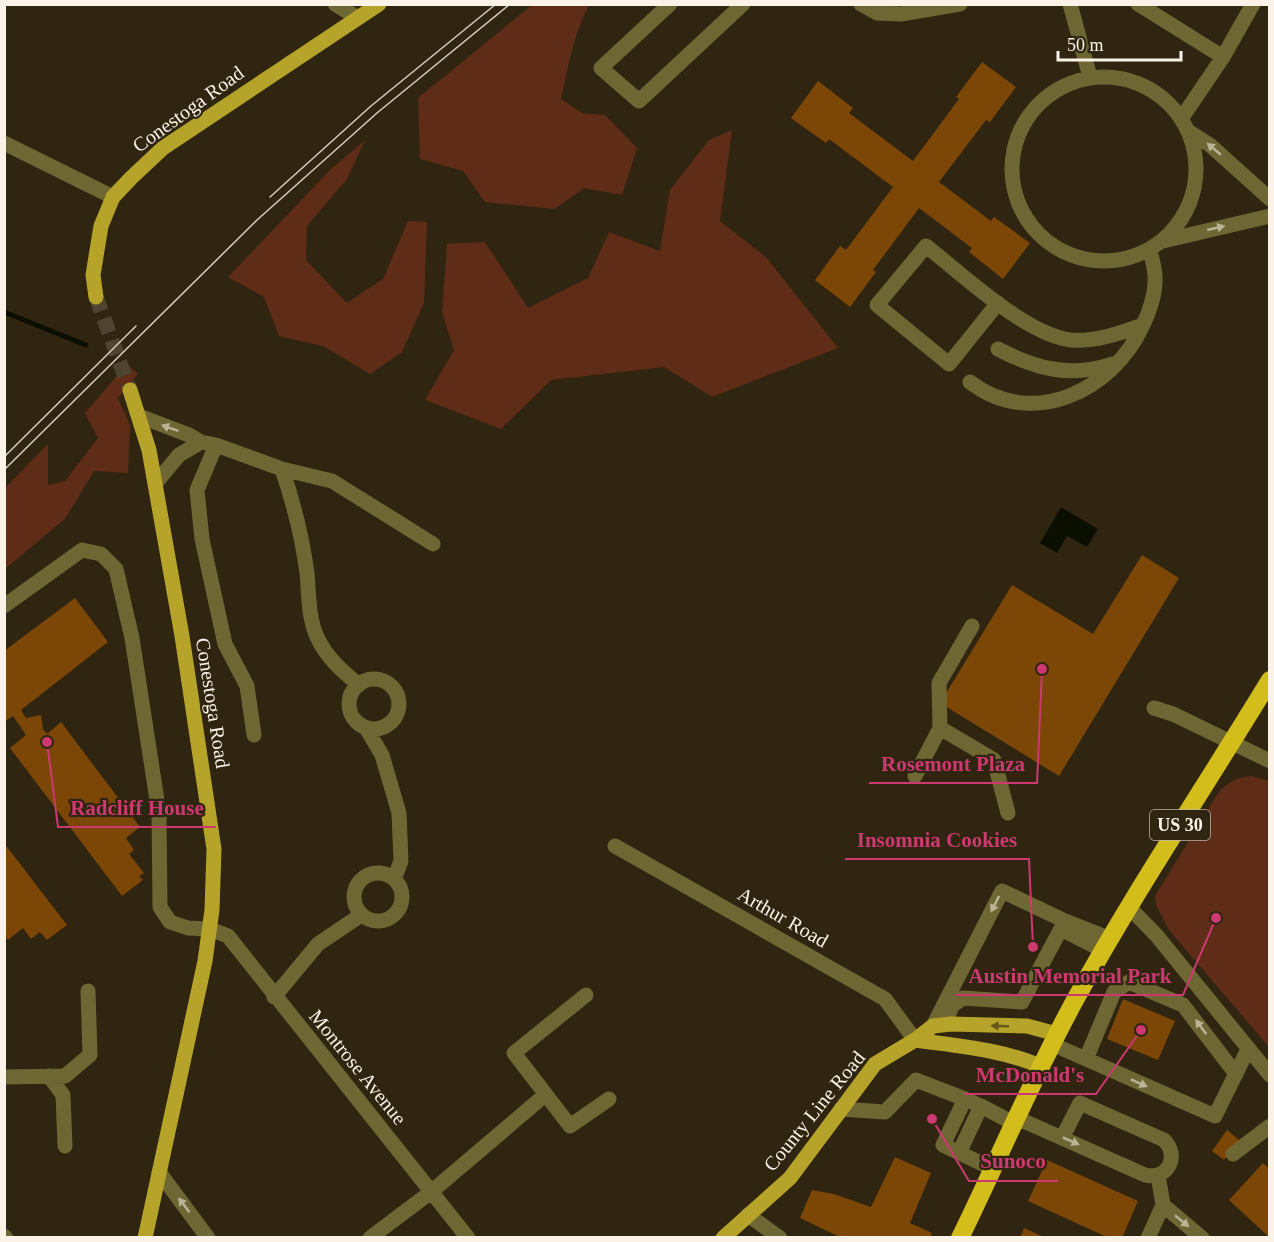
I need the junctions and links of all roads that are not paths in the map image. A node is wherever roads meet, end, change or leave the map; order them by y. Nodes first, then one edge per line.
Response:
1 (335, 4) edge
2 (378, 4) edge
3 (670, 4) edge
4 (743, 4) edge
5 (861, 4) edge
6 (960, 4) edge
7 (1070, 4) edge
8 (1138, 4) edge
9 (1250, 6) edge
10 (358, 18) junction
11 (1223, 57) junction
12 (1090, 78) junction
13 (1184, 125) junction
14 (4, 143) edge
15 (113, 197) junction
16 (1269, 199) edge
17 (1269, 216) edge
18 (1156, 245) junction
19 (96, 297) tunnel mouth
20 (998, 303) junction
21 (1143, 325) junction
22 (998, 349) dead end
23 (1118, 363) junction
24 (970, 382) dead end
25 (130, 390) tunnel mouth
26 (139, 416) junction
27 (208, 443) junction
28 (282, 469) junction
29 (155, 484) junction
30 (434, 544) dead end
31 (4, 606) edge
32 (972, 626) dead end
33 (1269, 680) edge
34 (359, 685) junction
35 (1154, 708) dead end
36 (366, 728) junction
37 (940, 728) junction
38 (254, 735) dead end
39 (1231, 743) junction
40 (1269, 760) edge
41 (915, 776) dead end
42 (1008, 813) dead end
43 (615, 846) dead end
44 (394, 879) junction
45 (1129, 907) junction
46 (361, 915) junction
47 (1063, 925) junction
48 (210, 929) junction
49 (1108, 945) junction
50 (88, 991) dead end
51 (586, 995) dead end
52 (274, 997) junction
53 (939, 1025) junction
54 (1055, 1039) junction
55 (915, 1040) junction
56 (1248, 1049) junction
57 (1086, 1059) junction
58 (1040, 1066) junction
59 (1236, 1074) junction
60 (1269, 1075) edge
61 (49, 1076) junction
62 (4, 1077) edge
63 (545, 1095) junction
64 (609, 1099) dead end
65 (965, 1099) junction
66 (981, 1106) junction
67 (842, 1109) junction
68 (1016, 1121) junction
69 (1269, 1126) edge
70 (1062, 1138) junction
71 (65, 1146) dead end
72 (959, 1153) junction
73 (1233, 1154) dead end
74 (993, 1169) junction
75 (159, 1172) junction
76 (1158, 1176) junction
77 (431, 1192) junction
78 (1163, 1205) junction
79 (748, 1215) junction
80 (145, 1238) edge
81 (208, 1238) edge
82 (370, 1238) edge
83 (468, 1238) edge
84 (723, 1238) edge
85 (780, 1238) edge
86 (960, 1238) edge
87 (1148, 1238) edge
88 (1202, 1238) edge

1 - 10 street
2 - 10 main road, Conestoga Road
3 - 4 street
5 - 6 street
7 - 12 street
8 - 11 street
9 - 11 street
10 - 15 main road, Conestoga Road
11 - 13 street
12 - 13 street
12 - 18 street
16 -> 13 street
13 - 18 street
14 - 15 street
15 - 19 main road, Conestoga Road
18 -> 17 street
18 - 21 street
20 - 20 street
20 - 21 street
21 - 23 street
22 - 23 street
23 - 24 street
25 - 26 main road, Conestoga Road
27 -> 26 street
26 - 29 main road, Conestoga Road
27 - 28 street
27 - 29 street
27 - 38 street
28 - 30 street
28 - 34 street
29 - 48 main road, Conestoga Road
31 - 48 street
32 - 37 street
33 - 39 highway, US 30
34 - 36 street
34 - 36 street
35 - 39 street
36 - 44 street
37 - 41 street
37 - 42 street
39 - 40 street
39 - 45 highway, US 30
43 - 55 street, Arthur Road
44 - 46 street
44 - 46 street
45 - 49 highway, US 30
45 - 56 street
46 - 52 street
47 - 49 street
47 - 53 street
47 -> 53 street
48 - 52 street, Montrose Avenue
48 - 75 main road, Conestoga Road
49 - 54 highway, US 30
50 - 61 street
51 - 63 street
52 - 77 street, Montrose Avenue
54 -> 53 main road
53 - 55 main road, County Line Road
54 - 57 street
54 - 58 highway, US 30
55 - 58 main road
55 - 67 main road, County Line Road
56 - 59 street
56 - 60 street
57 -> 59 street
59 -> 57 street
58 - 68 highway, US 30
61 - 62 street
61 - 71 street
63 - 64 street
63 - 77 street
65 - 66 street
65 - 67 street
65 - 72 street
66 - 68 street
66 - 72 street
67 - 79 main road, County Line Road
68 - 70 street
68 - 74 highway, US 30
69 - 73 street
70 -> 76 street
70 - 76 street
72 - 74 street
74 - 86 highway, US 30
75 - 80 main road, Conestoga Road
81 -> 75 street
76 - 78 street
77 - 82 street
77 - 83 street, Montrose Avenue
78 - 87 street
78 -> 88 street
79 - 84 main road, County Line Road
79 - 85 street

